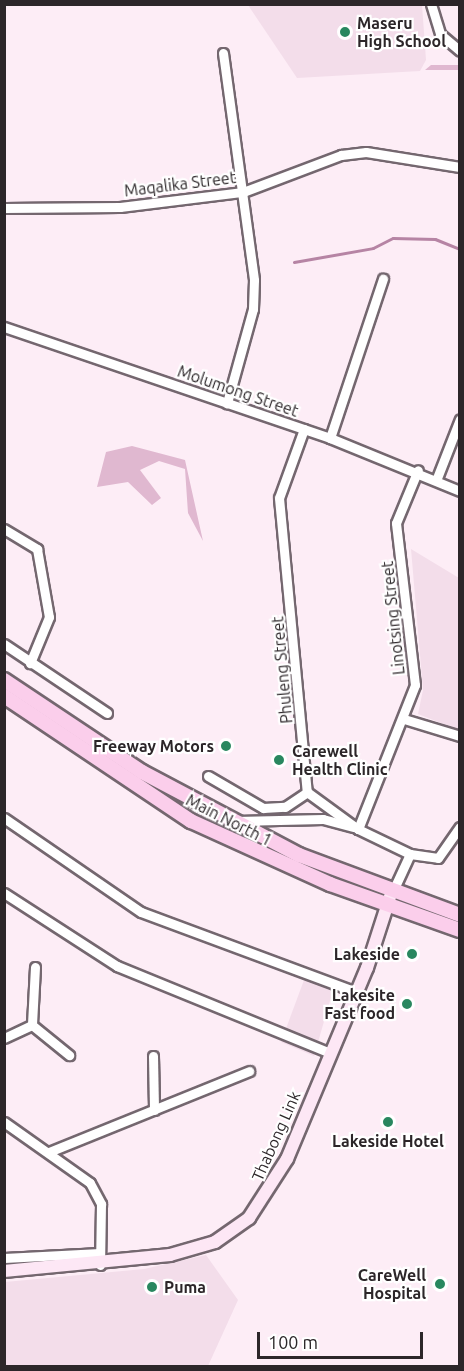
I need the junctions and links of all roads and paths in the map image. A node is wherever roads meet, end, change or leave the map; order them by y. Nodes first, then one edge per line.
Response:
1 (431, 4) edge
2 (459, 51) edge
3 (224, 53) dead end
4 (459, 166) edge
5 (243, 192) junction
6 (4, 208) edge
7 (383, 279) dead end
8 (4, 327) edge
9 (227, 403) junction
10 (459, 419) edge
11 (304, 429) junction
12 (330, 438) junction
13 (418, 470) junction
14 (437, 478) junction
15 (459, 491) edge
16 (4, 529) edge
17 (4, 644) edge
18 (30, 663) junction
19 (4, 680) edge
20 (4, 696) edge
21 (107, 713) dead end
22 (404, 719) junction
23 (459, 736) edge
24 (208, 776) dead end
25 (307, 792) junction
26 (4, 818) edge
27 (234, 821) junction
28 (459, 827) edge
29 (358, 829) junction
30 (410, 855) junction
31 (4, 893) edge
32 (392, 893) junction
33 (387, 908) junction
34 (459, 915) edge
35 (459, 930) edge
36 (35, 967) dead end
37 (356, 992) junction
38 (32, 1025) junction
39 (4, 1038) edge
40 (330, 1053) junction
41 (69, 1055) dead end
42 (153, 1056) dead end
43 (249, 1071) dead end
44 (154, 1110) junction
45 (4, 1122) edge
46 (49, 1152) junction
47 (4, 1258) edge
48 (100, 1259) junction
49 (4, 1272) edge

1 - 2 street
3 - 5 street
4 - 5 street, Maqalika Street
5 - 6 street, Maqalika Street
5 - 9 street
7 - 12 street
8 - 9 street, Molumong Street
9 - 11 street, Molumong Street
10 - 14 street
11 - 12 street, Molumong Street
11 - 25 street, Phuleng Street
12 - 13 street, Molumong Street
13 - 14 street, Molumong Street
13 - 22 street, Linotsing Street
14 - 15 street, Molumong Street
16 - 18 street
17 - 18 street
18 - 21 street
19 - 27 main road, Main North 1
20 - 33 main road, Main North 1
22 - 23 street
22 - 29 street, Linotsing Street
24 - 25 street
25 - 29 street
26 - 37 street
27 - 29 street
27 - 32 main road, Main North 1
28 - 30 street
29 - 30 street
30 - 32 street
31 - 40 street
32 - 33 main road, Thabong Link
32 - 34 main road, Main North 1
33 - 35 main road, Main North 1
33 - 37 main road, Thabong Link
36 - 38 street
37 - 40 main road, Thabong Link
38 - 39 street
38 - 41 street
40 - 48 main road, Thabong Link
42 - 44 street
43 - 44 street
44 - 46 street
45 - 46 street
46 - 48 street
47 - 48 street
48 - 49 main road, Thabong Link

